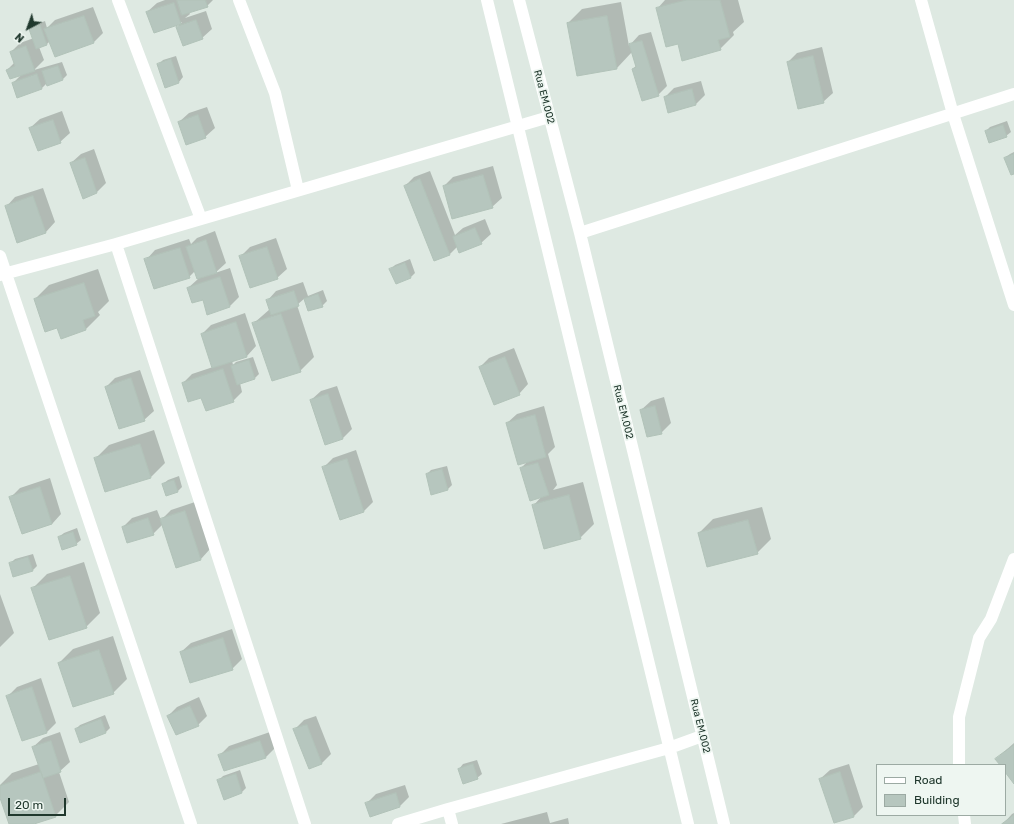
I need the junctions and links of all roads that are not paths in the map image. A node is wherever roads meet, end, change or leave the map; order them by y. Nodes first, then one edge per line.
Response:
1 (118, 0) edge
2 (239, 0) edge
3 (487, 0) edge
4 (519, 0) edge
5 (921, 0) edge
6 (1014, 94) edge
7 (953, 114) junction
8 (549, 117) junction
9 (518, 127) junction
10 (298, 190) junction
11 (201, 219) junction
12 (580, 234) junction
13 (116, 244) junction
14 (0, 256) edge
15 (3, 274) edge
16 (1014, 305) edge
17 (1014, 559) edge
18 (702, 736) junction
19 (669, 748) junction
20 (959, 764) edge
21 (448, 809) junction
22 (191, 824) edge
23 (305, 824) edge
24 (398, 824) edge
25 (452, 824) edge
26 (688, 824) edge
27 (724, 824) edge

1 - 11 street
2 - 10 street
3 - 9 street
4 - 8 street, Rua EM.002
5 - 7 street
6 - 7 street
7 - 12 street
7 - 16 street
8 - 9 street
8 - 12 street, Rua EM.002
9 - 10 street
9 - 19 street
10 - 11 street
11 - 13 street
12 - 18 street, Rua EM.002
13 - 15 street
13 - 23 street
14 - 15 street
15 - 22 street
17 - 20 street
18 - 19 street
18 - 27 street, Rua EM.002
19 - 21 street
19 - 26 street
21 - 24 street
21 - 25 street

